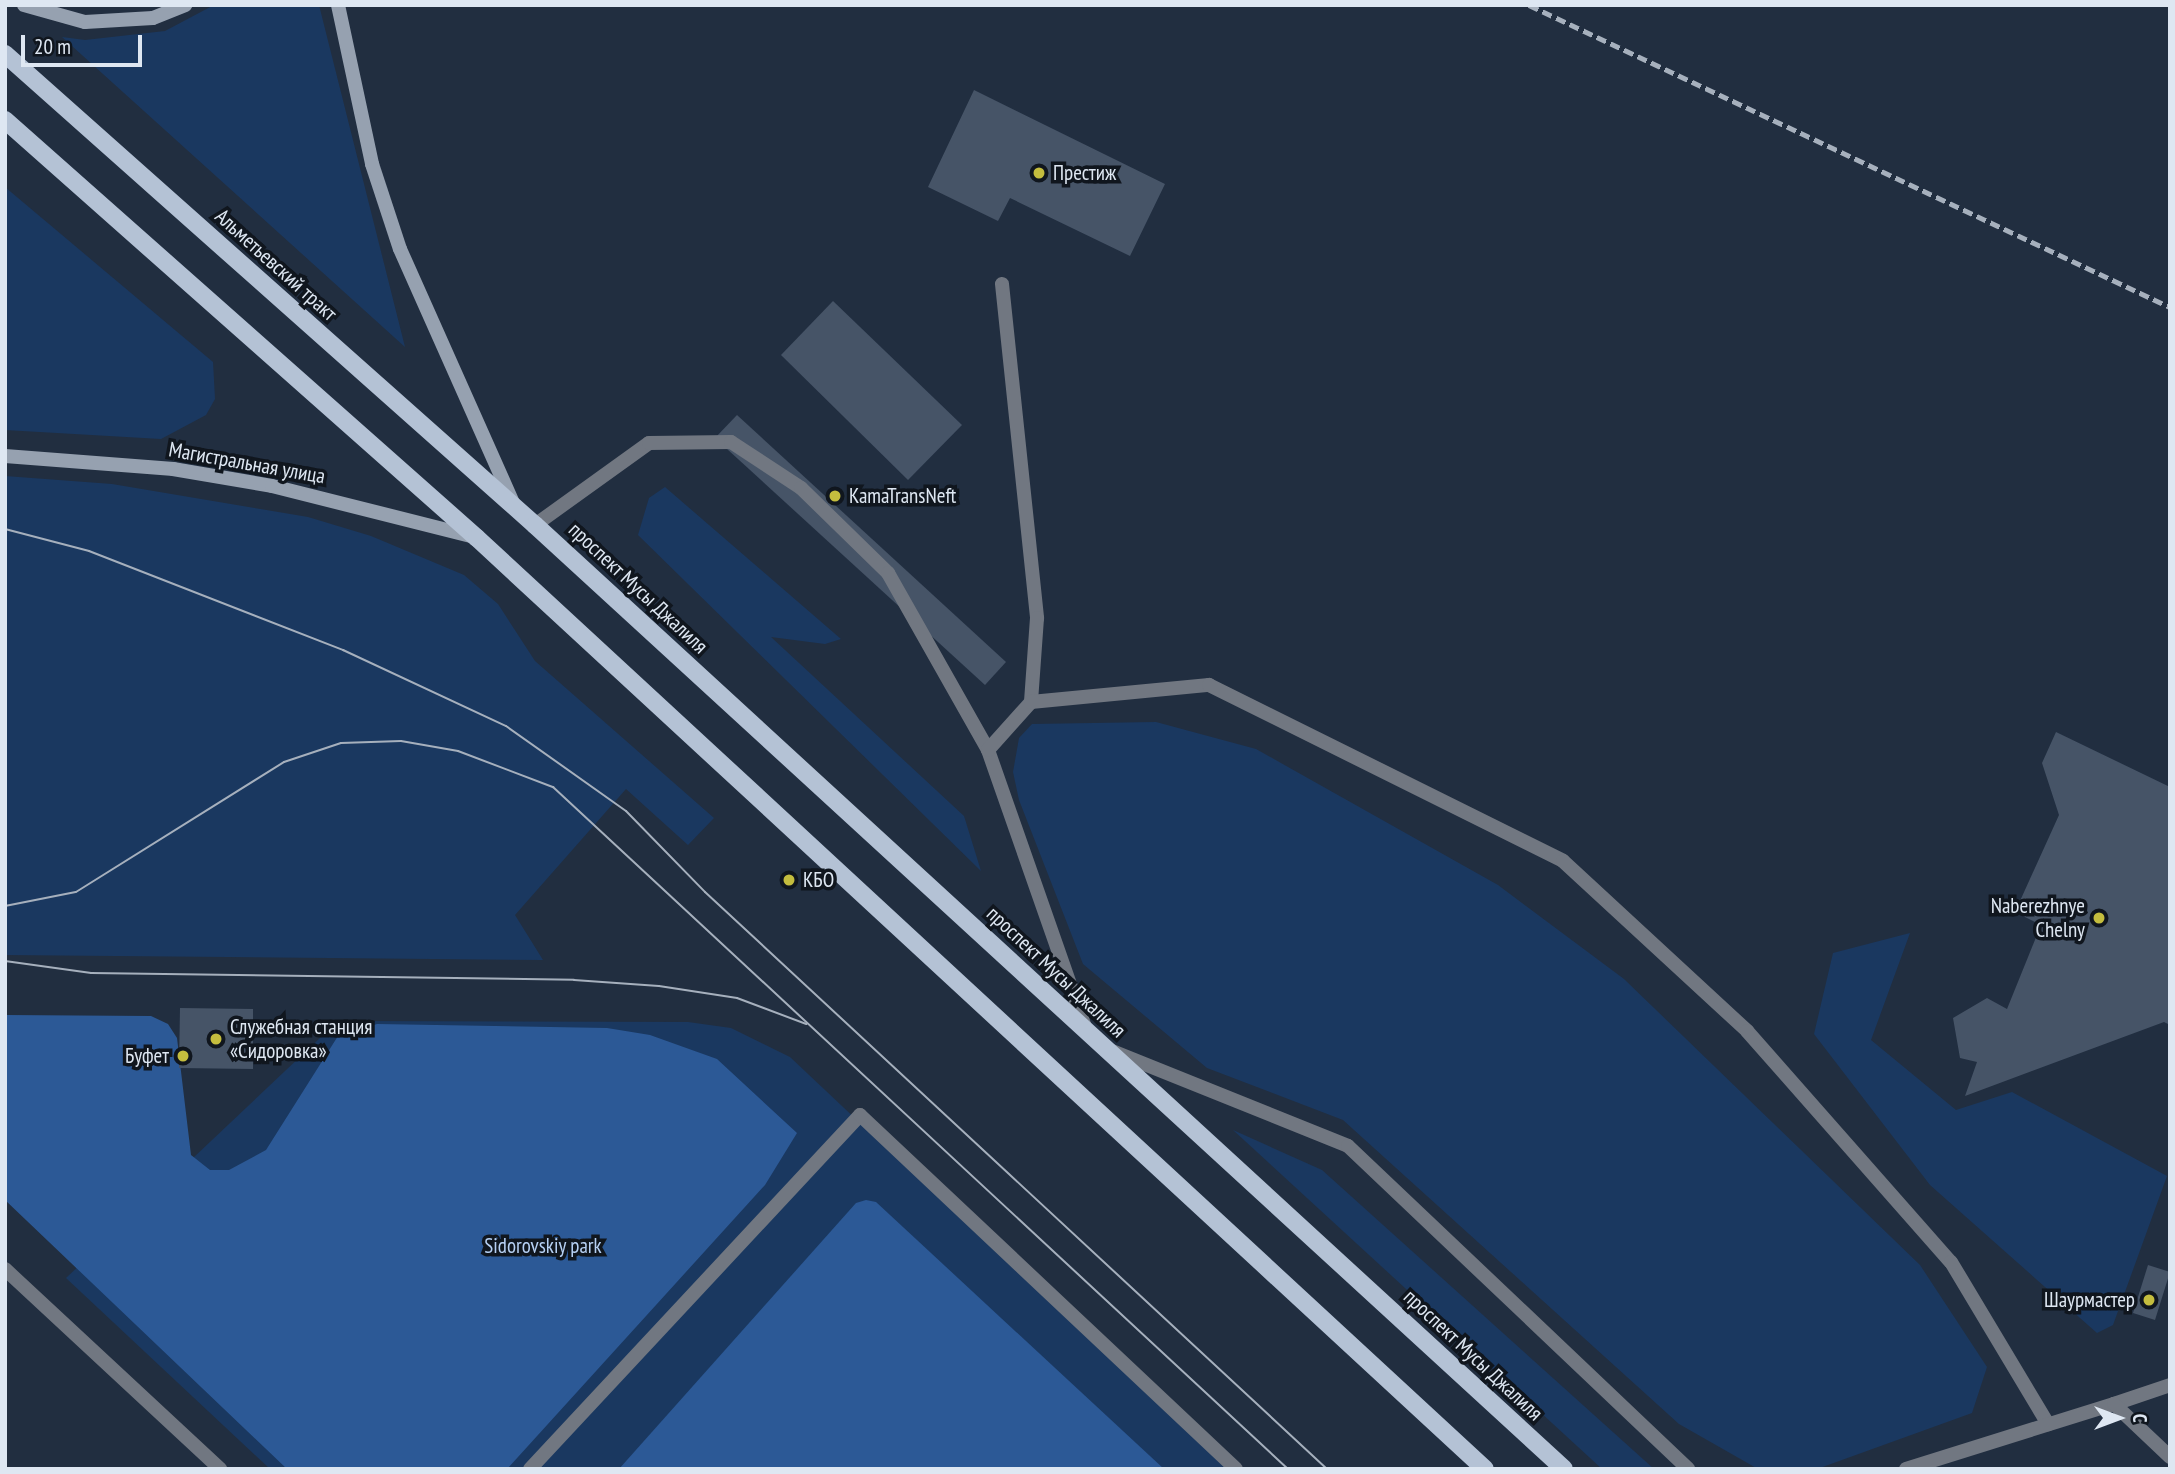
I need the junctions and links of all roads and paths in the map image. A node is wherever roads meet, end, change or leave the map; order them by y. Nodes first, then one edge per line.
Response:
1 (24, 5) edge
2 (186, 5) edge
3 (338, 5) edge
4 (5, 54) edge
5 (5, 120) edge
6 (1002, 284) dead end
7 (5, 456) edge
8 (516, 509) junction
9 (535, 525) junction
10 (477, 538) junction
11 (1031, 702) junction
12 (988, 750) junction
13 (1087, 1031) junction
14 (1106, 1049) junction
15 (5, 1269) edge
16 (2170, 1385) edge
17 (2114, 1404) junction
18 (2048, 1424) junction
19 (2170, 1457) edge
20 (220, 1469) edge
21 (530, 1469) edge
22 (1236, 1469) edge
23 (1485, 1469) edge
24 (1564, 1469) edge
25 (1688, 1469) edge
26 (1906, 1469) edge

1 - 2 main road
3 - 8 main road
4 - 8 main road, Альметьевский тракт
5 - 10 main road
6 - 11 street
7 - 10 main road, Магистральная улица
8 - 9 main road, проспект Мусы Джалиля
9 - 12 street
9 - 13 main road, проспект Мусы Джалиля
10 - 23 main road
11 - 12 street
11 - 18 street
12 - 13 street
13 - 14 main road, проспект Мусы Джалиля
14 - 24 main road, проспект Мусы Джалиля
14 - 25 street
15 - 20 street
16 - 17 street
17 - 18 street
17 - 19 street
18 - 26 street
21 - 22 street

